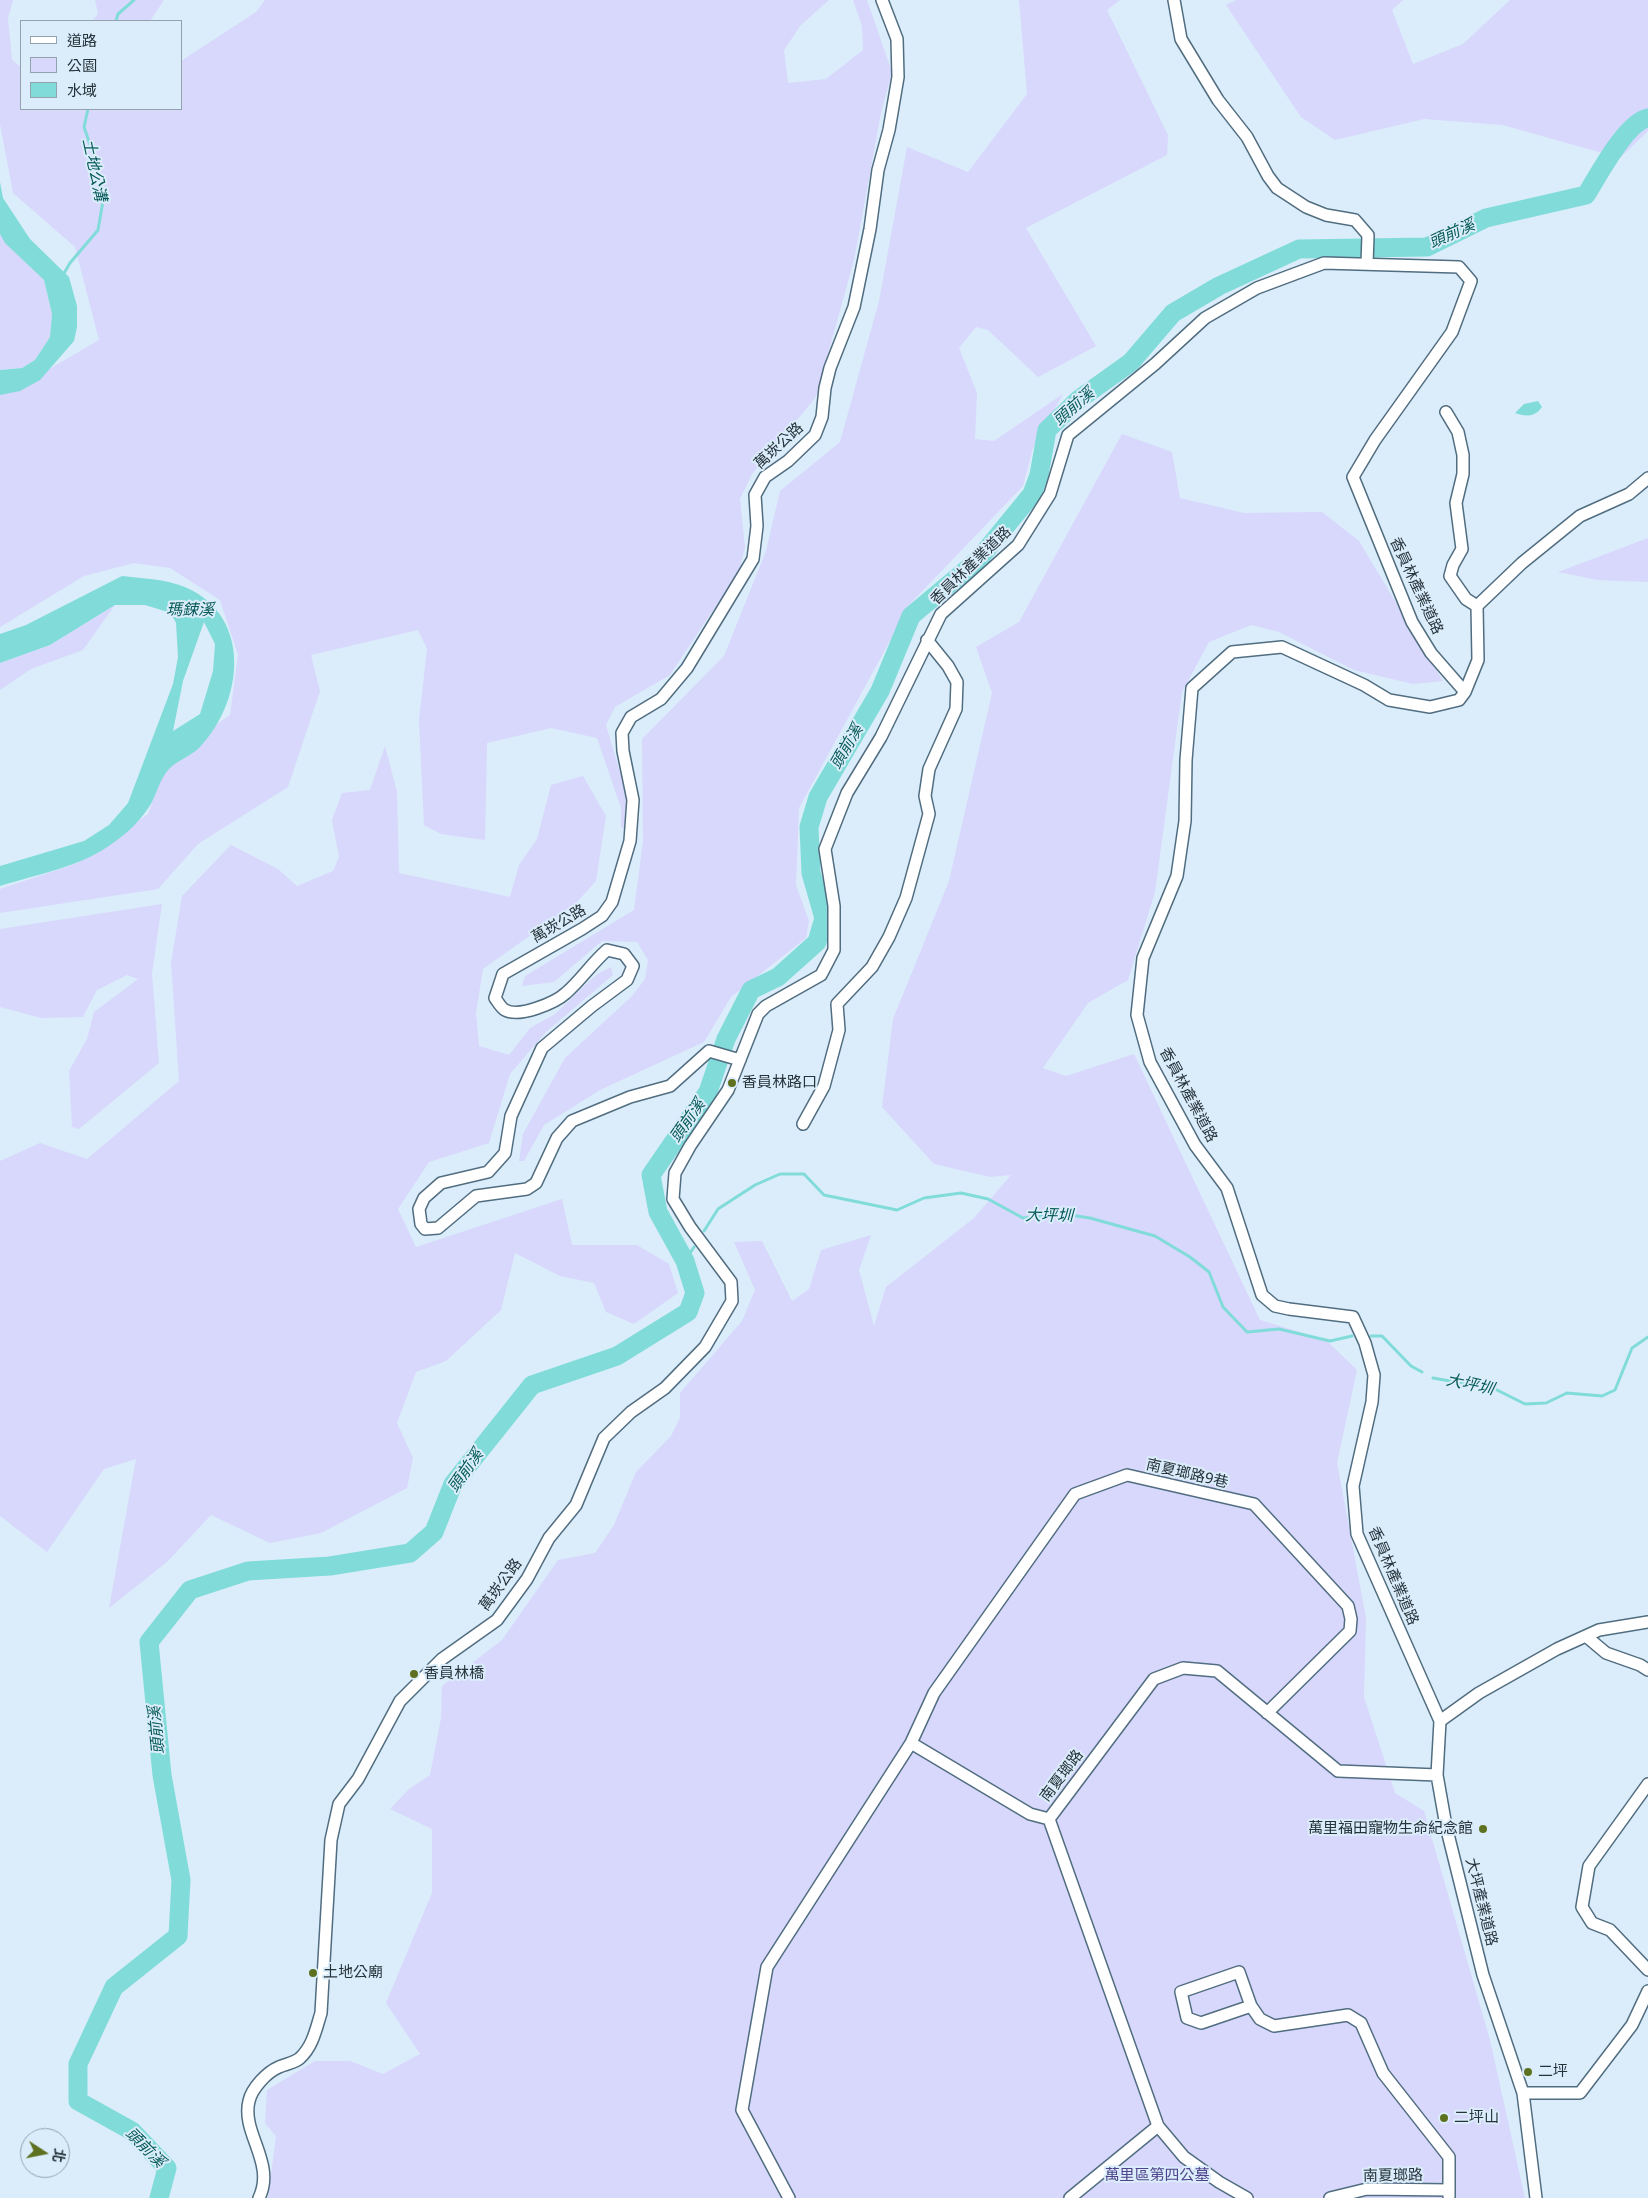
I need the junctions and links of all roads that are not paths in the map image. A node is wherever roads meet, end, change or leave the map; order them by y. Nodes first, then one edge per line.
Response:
1 (882, 0) edge
2 (1174, 0) edge
3 (1367, 264) junction
4 (1446, 412) dead end
5 (1648, 478) edge
6 (1477, 606) junction
7 (927, 640) junction
8 (1464, 692) junction
9 (740, 1060) junction
10 (803, 1124) dead end
11 (1648, 1622) edge
12 (1587, 1637) junction
13 (1648, 1670) edge
14 (1268, 1713) junction
15 (1440, 1721) junction
16 (911, 1743) junction
17 (1437, 1776) junction
18 (1648, 1784) edge
19 (1049, 1819) junction
20 (1648, 1970) edge
21 (1648, 1991) edge
22 (1251, 2006) junction
23 (1523, 2093) junction
24 (1158, 2126) junction
25 (1449, 2194) edge
26 (259, 2198) edge
27 (789, 2198) edge
28 (1070, 2198) edge
29 (1248, 2198) edge
30 (1330, 2198) edge
31 (1536, 2198) edge

1 - 9 street, 萬崁公路
2 - 3 street
3 - 7 street, 香員林產業道路
3 - 8 street, 香員林產業道路
4 - 6 street
5 - 6 street
6 - 8 street
7 - 9 street, 香員林產業道路
7 - 10 street
8 - 15 street, 香員林產業道路
9 - 26 street, 萬崁公路
11 - 12 street
12 - 13 street
12 - 15 street
14 - 16 street, 南夏瑯路9巷
14 - 17 street, 南夏瑯路
14 - 19 street, 南夏瑯路
15 - 17 street, 大坪產業道路
16 - 19 street
16 - 27 street, 南夏瑯路9巷
17 - 23 street, 大坪產業道路
18 - 20 street
19 - 24 street, 南夏瑯路
21 - 23 street
22 - 22 street
22 - 25 street
23 - 31 street, 大坪產業道路
24 - 28 street
24 - 29 street, 南夏瑯路
25 - 30 street, 南夏瑯路

